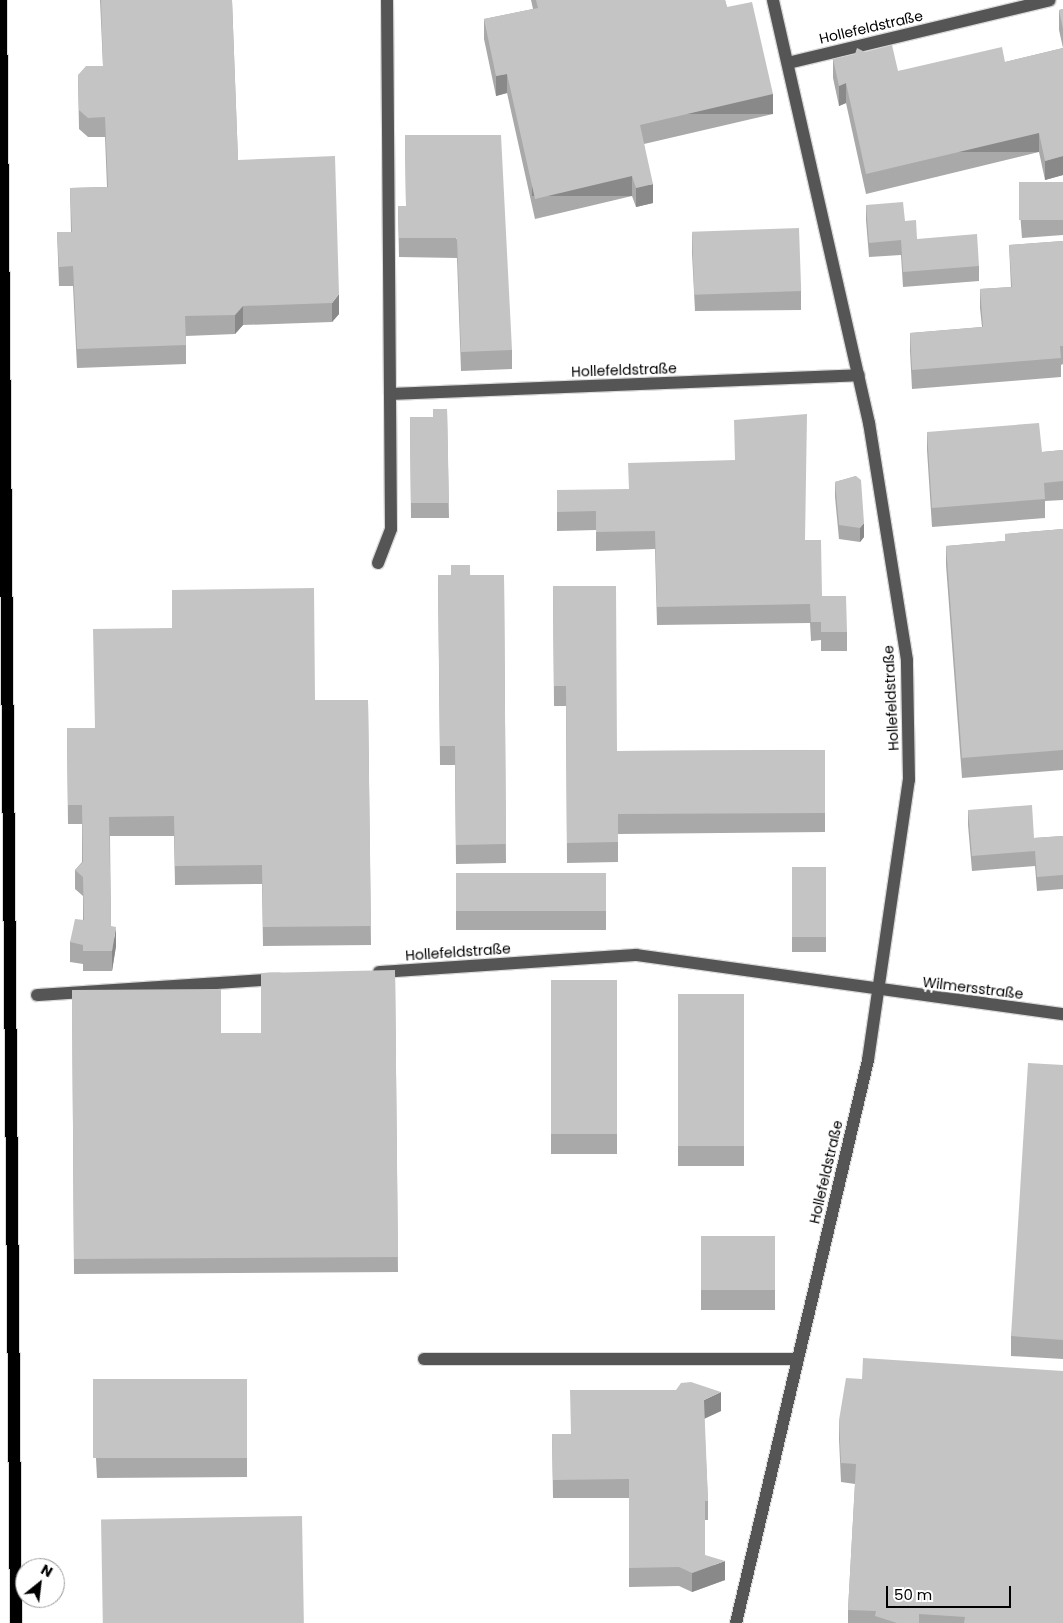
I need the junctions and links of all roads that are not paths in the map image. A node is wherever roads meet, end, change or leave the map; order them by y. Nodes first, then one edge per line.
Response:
1 (1, 0) edge
2 (387, 0) edge
3 (773, 0) edge
4 (1050, 0) edge
5 (788, 63) junction
6 (859, 375) junction
7 (390, 394) junction
8 (378, 562) dead end
9 (366, 973) edge
10 (297, 978) edge
11 (879, 991) junction
12 (37, 995) dead end
13 (1063, 1014) edge
14 (424, 1359) dead end
15 (798, 1359) junction
16 (16, 1623) edge
17 (736, 1623) edge

1 - 16 main road
2 - 7 street
3 - 5 street, Hollefeldstraße
4 - 5 street, Hollefeldstraße
5 - 6 street, Hollefeldstraße
6 - 7 street, Hollefeldstraße
6 - 11 street, Hollefeldstraße
7 - 8 street
9 - 11 street, Hollefeldstraße
10 - 12 street
11 - 13 street, Wilmersstraße
11 - 15 street, Hollefeldstraße
14 - 15 street
15 - 17 street, Hollefeldstraße

